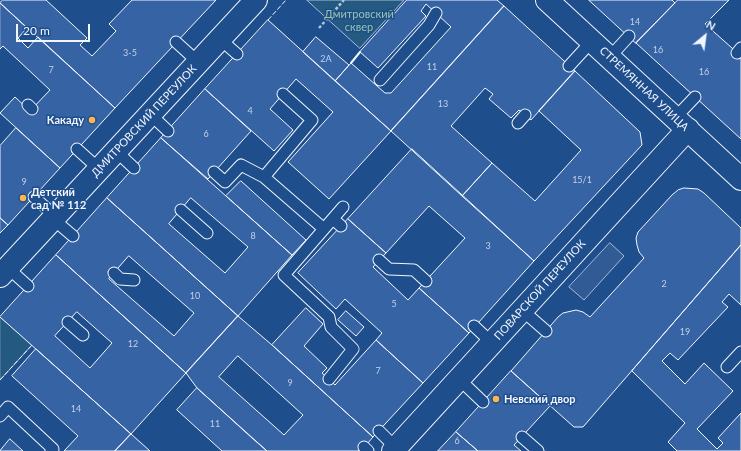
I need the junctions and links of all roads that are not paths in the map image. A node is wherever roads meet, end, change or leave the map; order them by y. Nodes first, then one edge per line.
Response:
1 (256, 0) edge
2 (555, 2) edge
3 (436, 13) dead end
4 (629, 36) dead end
5 (220, 38) junction
6 (592, 41) junction
7 (176, 42) dead end
8 (237, 54) dead end
9 (610, 57) junction
10 (198, 62) junction
11 (569, 66) dead end
12 (380, 80) dead end
13 (283, 94) dead end
14 (695, 97) dead end
15 (150, 114) junction
16 (681, 123) junction
17 (168, 131) dead end
18 (77, 149) dead end
19 (116, 151) junction
20 (134, 168) dead end
21 (99, 169) junction
22 (214, 172) dead end
23 (264, 177) junction
24 (741, 178) edge
25 (34, 197) dead end
26 (343, 207) dead end
27 (181, 210) dead end
28 (54, 217) junction
29 (324, 229) junction
30 (207, 233) dead end
31 (73, 236) dead end
32 (379, 260) dead end
33 (4, 269) edge
34 (114, 273) dead end
35 (134, 280) dead end
36 (426, 281) dead end
37 (28, 286) dead end
38 (522, 310) junction
39 (68, 322) dead end
40 (474, 326) dead end
41 (546, 331) dead end
42 (82, 335) dead end
43 (492, 343) junction
44 (741, 352) edge
45 (727, 367) dead end
46 (329, 379) dead end
47 (459, 379) junction
48 (483, 402) dead end
49 (0, 416) edge
50 (379, 431) dead end
51 (522, 437) dead end
52 (400, 448) edge
53 (51, 451) edge
54 (538, 451) edge

1 - 5 street, ДМИТРОВСКИЙ ПЕРЕУЛОК
2 - 6 street, СТРЕМЯННАЯ УЛИЦА
3 - 12 lane
4 - 9 lane
5 - 8 lane
5 - 10 street, ДМИТРОВСКИЙ ПЕРЕУЛОК
6 - 9 street, СТРЕМЯННАЯ УЛИЦА
6 - 11 lane
7 - 10 lane
9 - 16 street, СТРЕМЯННАЯ УЛИЦА
10 - 15 street, ДМИТРОВСКИЙ ПЕРЕУЛОК
13 - 23 lane
14 - 16 lane
15 - 17 lane
15 - 19 street, ДМИТРОВСКИЙ ПЕРЕУЛОК
16 - 24 street, СТРЕМЯННАЯ УЛИЦА
16 - 38 street, ПОВАРСКОЙ ПЕРЕУЛОК
18 - 21 lane
19 - 20 lane
19 - 21 street, ДМИТРОВСКИЙ ПЕРЕУЛОК
21 - 28 street, ДМИТРОВСКИЙ ПЕРЕУЛОК
22 - 23 lane
23 - 29 lane
25 - 28 lane
26 - 29 lane
27 - 30 lane
28 - 31 lane
28 - 33 street, ДМИТРОВСКИЙ ПЕРЕУЛОК
29 - 46 lane
32 - 36 lane
33 - 37 lane
34 - 35 lane
38 - 41 lane
38 - 43 street, ПОВАРСКОЙ ПЕРЕУЛОК
39 - 42 lane
40 - 43 lane
43 - 47 street, ПОВАРСКОЙ ПЕРЕУЛОК
44 - 45 lane
47 - 48 lane
47 - 52 street, ПОВАРСКОЙ ПЕРЕУЛОК
49 - 53 lane
50 - 52 lane
51 - 54 lane

